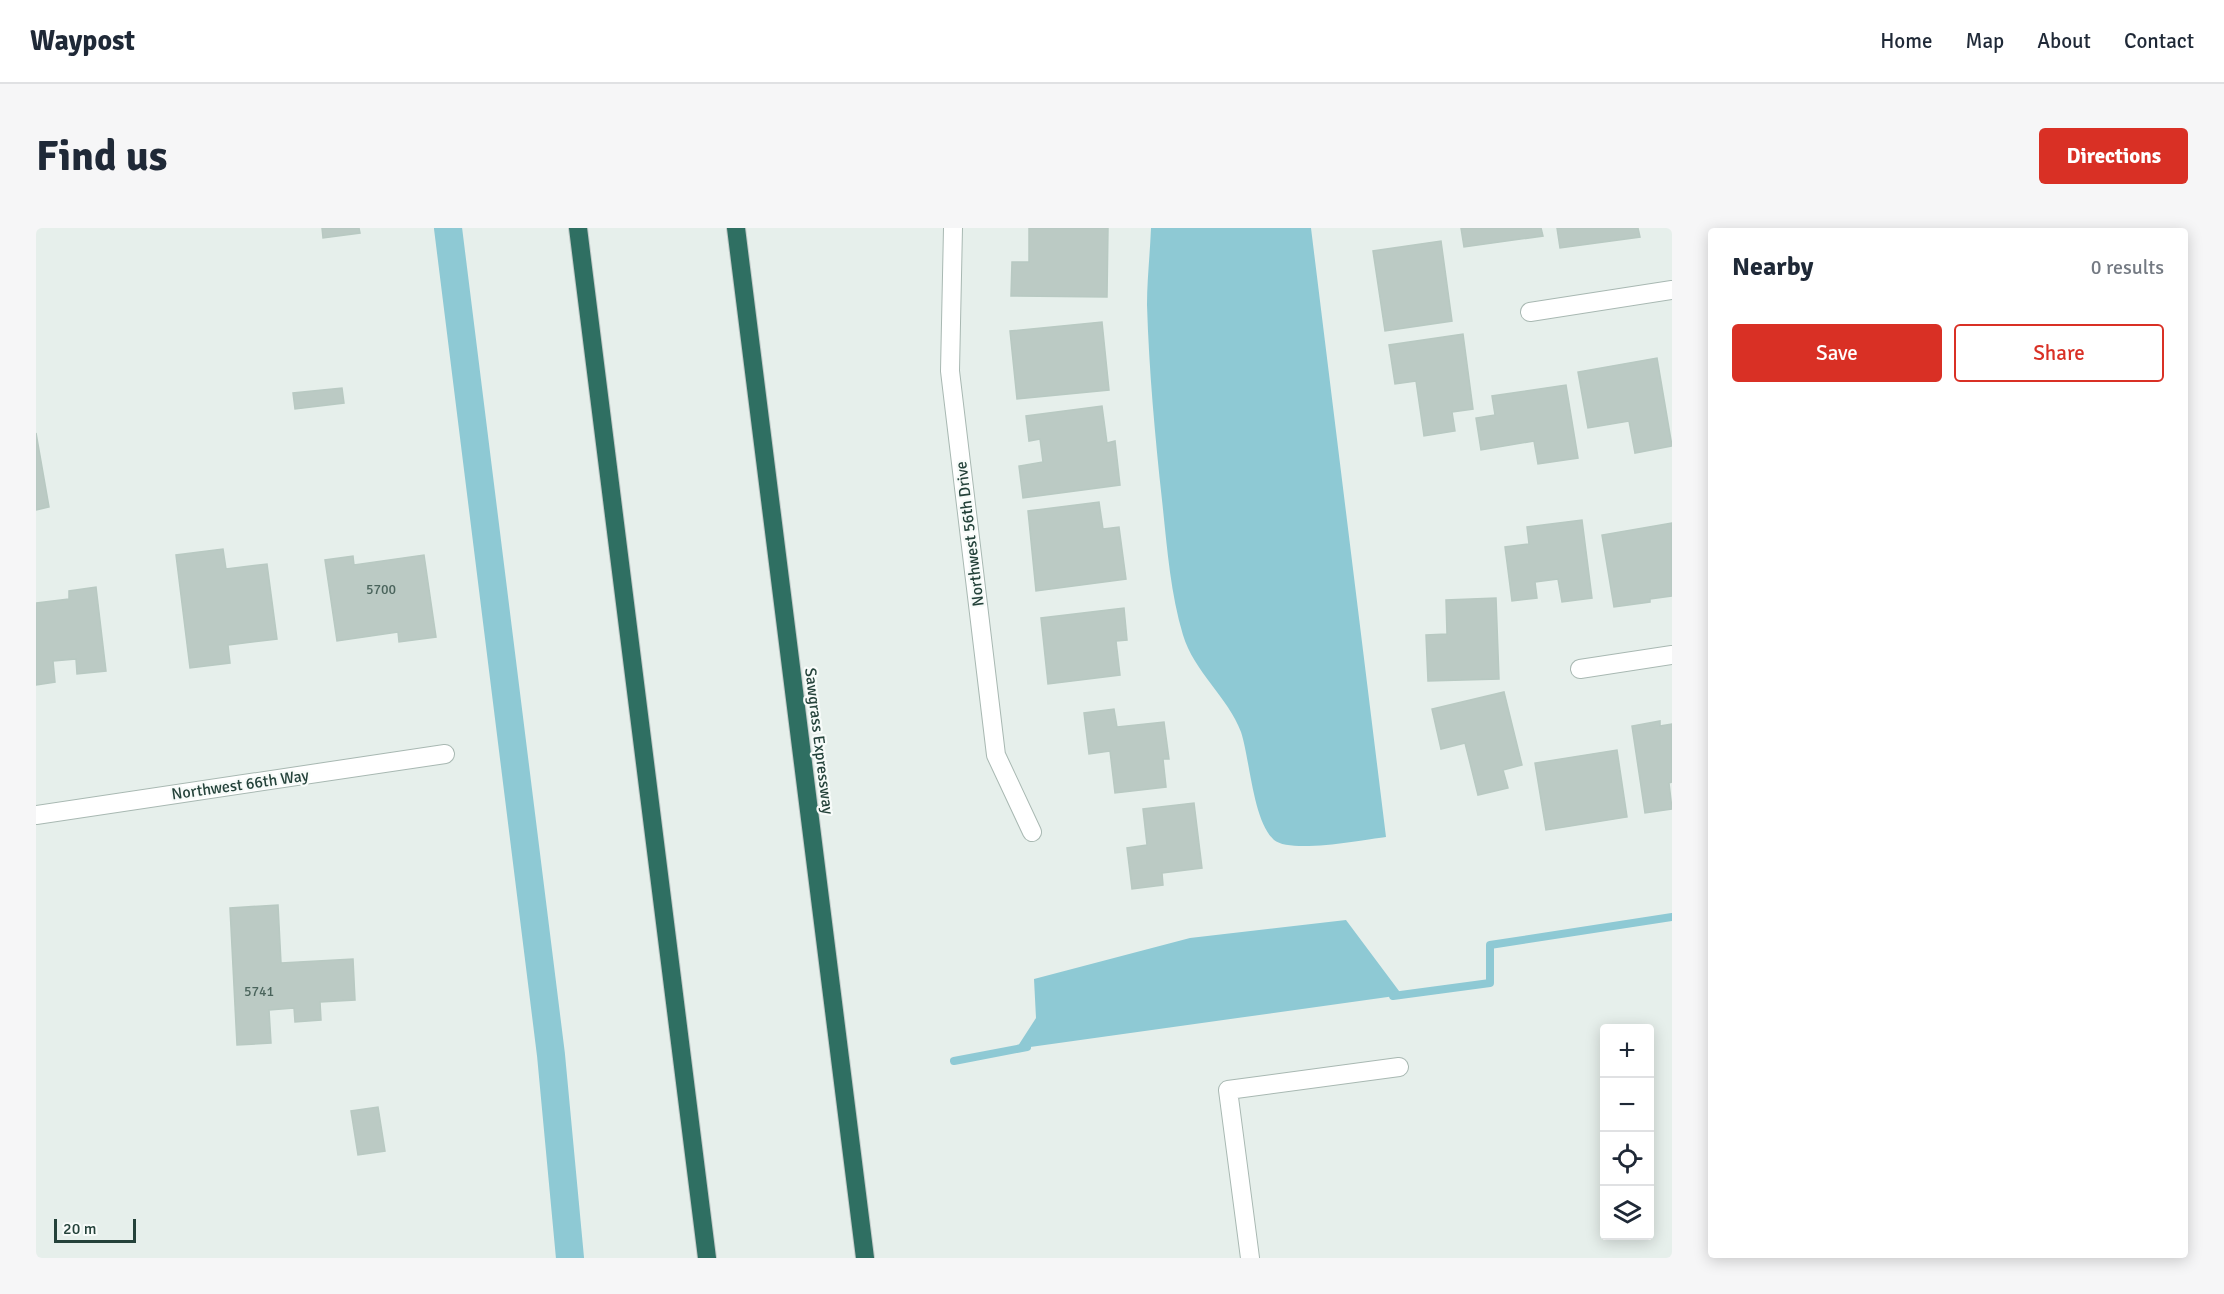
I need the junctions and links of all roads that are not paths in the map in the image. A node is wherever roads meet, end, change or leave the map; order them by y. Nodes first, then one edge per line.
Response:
1 (578, 228) edge
2 (736, 228) edge
3 (953, 228) edge
4 (1672, 290) edge
5 (1530, 312) dead end
6 (1672, 655) edge
7 (1580, 669) dead end
8 (445, 754) dead end
9 (36, 815) edge
10 (1032, 832) dead end
11 (1399, 1067) dead end
12 (707, 1258) edge
13 (865, 1258) edge
14 (1251, 1258) edge

1 - 12 highway
2 - 13 highway, Sawgrass Expressway
3 - 10 street, Northwest 56th Drive
4 - 5 street
6 - 7 street
8 - 9 street, Northwest 66th Way
11 - 14 street

